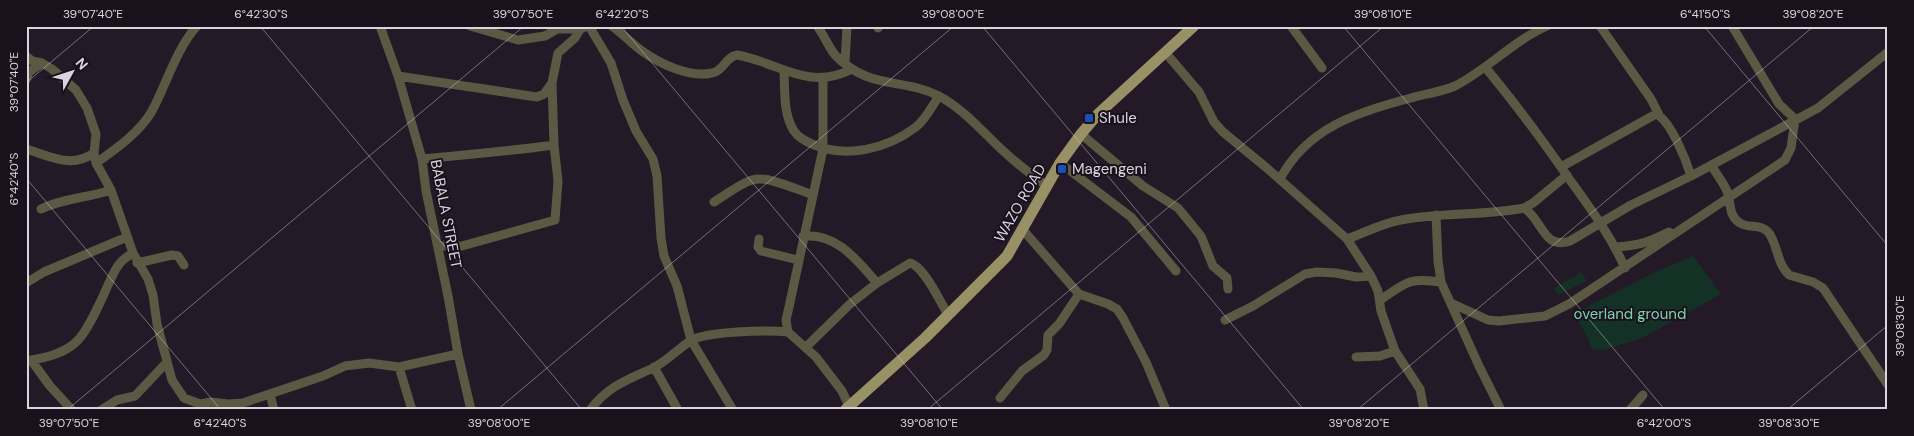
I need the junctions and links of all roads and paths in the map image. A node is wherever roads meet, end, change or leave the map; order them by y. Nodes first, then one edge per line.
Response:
1 (197, 26) edge
2 (380, 26) edge
3 (470, 26) edge
4 (612, 26) edge
5 (817, 26) edge
6 (847, 26) edge
7 (1194, 26) edge
8 (1291, 26) edge
9 (1547, 26) edge
10 (1600, 26) edge
11 (1732, 26) edge
12 (585, 27) edge
13 (1165, 52) junction
14 (1888, 52) edge
15 (26, 56) edge
16 (42, 63) junction
17 (848, 66) junction
18 (1485, 67) junction
19 (1322, 68) dead end
20 (784, 71) junction
21 (398, 76) junction
22 (824, 78) junction
23 (26, 80) edge
24 (552, 82) junction
25 (939, 96) junction
26 (1659, 115) junction
27 (1795, 119) junction
28 (1081, 134) junction
29 (554, 144) junction
30 (26, 149) edge
31 (823, 149) junction
32 (94, 153) junction
33 (422, 159) junction
34 (96, 163) junction
35 (1060, 163) junction
36 (1711, 165) junction
37 (1561, 166) junction
38 (1567, 175) junction
39 (1691, 176) junction
40 (1280, 179) junction
41 (1047, 186) junction
42 (111, 190) junction
43 (813, 195) junction
44 (1730, 198) junction
45 (714, 202) dead end
46 (1524, 208) junction
47 (41, 209) dead end
48 (1436, 215) junction
49 (1600, 222) junction
50 (1693, 222) junction
51 (1023, 230) junction
52 (803, 236) junction
53 (127, 237) junction
54 (759, 239) dead end
55 (1347, 239) junction
56 (438, 246) junction
57 (1616, 247) junction
58 (133, 253) junction
59 (798, 260) junction
60 (137, 263) junction
61 (184, 265) dead end
62 (1624, 268) junction
63 (1176, 271) dead end
64 (1371, 276) junction
65 (1441, 282) junction
66 (26, 283) edge
67 (877, 283) junction
68 (1228, 289) dead end
69 (1079, 294) junction
70 (1380, 300) junction
71 (1451, 303) junction
72 (948, 315) junction
73 (1225, 320) dead end
74 (788, 332) junction
75 (691, 340) junction
76 (806, 347) junction
77 (1394, 351) junction
78 (458, 354) junction
79 (1356, 357) dead end
80 (29, 360) edge
81 (167, 362) junction
82 (399, 367) junction
83 (654, 367) junction
84 (1888, 385) edge
85 (270, 394) junction
86 (1643, 395) dead end
87 (1000, 398) dead end
88 (218, 406) edge
89 (846, 409) edge
90 (72, 410) edge
91 (100, 410) edge
92 (274, 410) edge
93 (412, 410) edge
94 (471, 410) edge
95 (590, 410) edge
96 (678, 410) edge
97 (733, 410) edge
98 (1166, 410) edge
99 (1424, 410) edge
100 (1501, 410) edge
101 (1630, 410) edge

1 - 34 street
2 - 21 street, BABALA STREET
3 - 12 street
4 - 20 street
5 - 17 street
6 - 17 street
7 - 13 main road, WAZO ROAD
8 - 19 street
9 - 18 street
10 - 26 street
11 - 27 street
12 - 24 street
12 - 75 street
13 - 28 main road, WAZO ROAD
13 - 40 street
14 - 27 street
15 - 16 street
16 - 23 street
16 - 32 street
17 - 22 street
17 - 25 street
18 - 37 street
18 - 40 street
20 - 22 street
20 - 31 street
21 - 24 street
21 - 33 street, BABALA STREET
22 - 31 street
24 - 29 street
25 - 31 street
25 - 41 street
26 - 37 street
26 - 39 street
27 - 36 street
27 - 44 street
28 - 35 main road, WAZO ROAD
28 - 68 street
29 - 33 street
29 - 56 street
30 - 32 street
31 - 43 street
32 - 34 street
33 - 56 street, BABALA STREET
34 - 42 street
35 - 41 main road, WAZO ROAD
35 - 63 street
36 - 39 street
36 - 44 street
37 - 38 street
38 - 46 street
38 - 49 street
39 - 49 street
40 - 55 street
41 - 51 main road, WAZO ROAD
42 - 47 street
42 - 53 street
43 - 45 street
43 - 52 street
44 - 50 street
44 - 84 street
46 - 48 street
46 - 49 street
48 - 55 street
48 - 65 street
49 - 57 street
50 - 57 street
50 - 62 street
51 - 69 street
51 - 72 main road, WAZO ROAD
52 - 59 street
52 - 67 street
53 - 58 street
53 - 66 street
54 - 59 street
55 - 64 street
56 - 78 street, BABALA STREET
57 - 62 street
58 - 60 street
58 - 80 street
59 - 74 street
60 - 61 street
60 - 81 street
62 - 71 street
64 - 70 street
64 - 73 street
65 - 70 street
65 - 71 street
67 - 72 street
67 - 76 street
69 - 87 street
69 - 98 street
70 - 77 street
71 - 100 street
72 - 89 main road, WAZO ROAD
74 - 75 street
74 - 76 street
75 - 83 street
75 - 97 street
76 - 89 street
77 - 79 street
77 - 99 street
78 - 82 street
78 - 94 street, BABALA STREET
80 - 90 street
81 - 88 street
81 - 91 street
82 - 85 street
82 - 93 street
83 - 95 street
83 - 96 street
85 - 88 street
85 - 92 street
86 - 101 street

